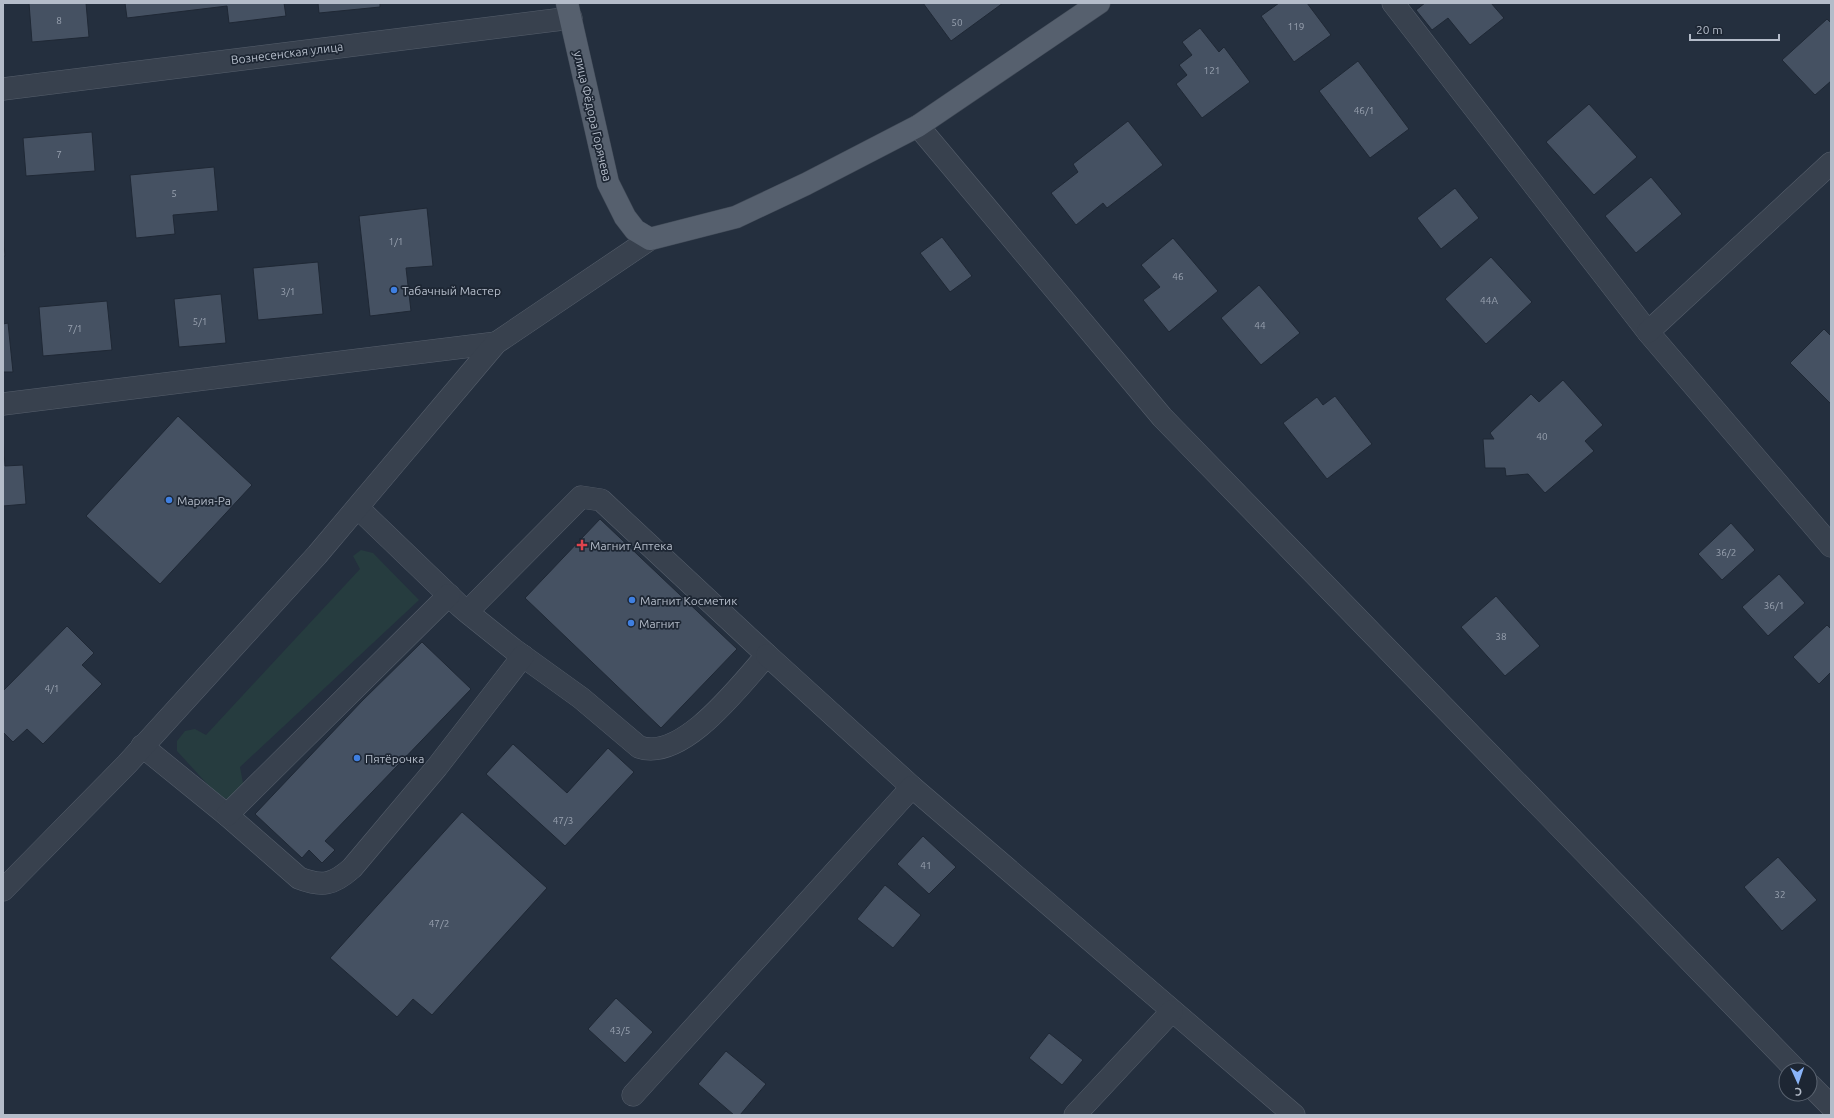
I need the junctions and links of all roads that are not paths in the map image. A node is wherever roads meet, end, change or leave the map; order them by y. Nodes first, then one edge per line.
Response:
1 (1099, 3) edge
2 (1393, 3) edge
3 (569, 10) edge
4 (3, 89) edge
5 (918, 126) junction
6 (1831, 163) edge
7 (650, 239) junction
8 (1648, 332) junction
9 (496, 343) junction
10 (3, 404) edge
11 (358, 508) junction
12 (1831, 546) edge
13 (449, 595) junction
14 (467, 612) junction
15 (767, 655) junction
16 (523, 656) junction
17 (142, 746) junction
18 (912, 786) junction
19 (227, 815) junction
20 (3, 890) edge
21 (1172, 1011) junction
22 (1788, 1062) edge
23 (1818, 1093) edge
24 (633, 1095) dead end
25 (1831, 1106) edge
26 (1075, 1115) edge
27 (1294, 1115) edge

1 - 5 main road
2 - 8 street
3 - 4 street, Вознесенская улица
3 - 7 main road, улица Фёдора Горячева
5 - 7 main road
5 - 22 street
6 - 8 street
7 - 9 street
8 - 12 street
9 - 10 street
9 - 11 street
11 - 13 street
11 - 17 street
13 - 14 street
13 - 19 street
14 - 15 street
14 - 16 street
15 - 16 street
15 - 18 street
16 - 19 street
17 - 19 street
17 - 20 street
18 - 21 street
18 - 24 street
21 - 26 street
21 - 27 street
23 - 25 street

